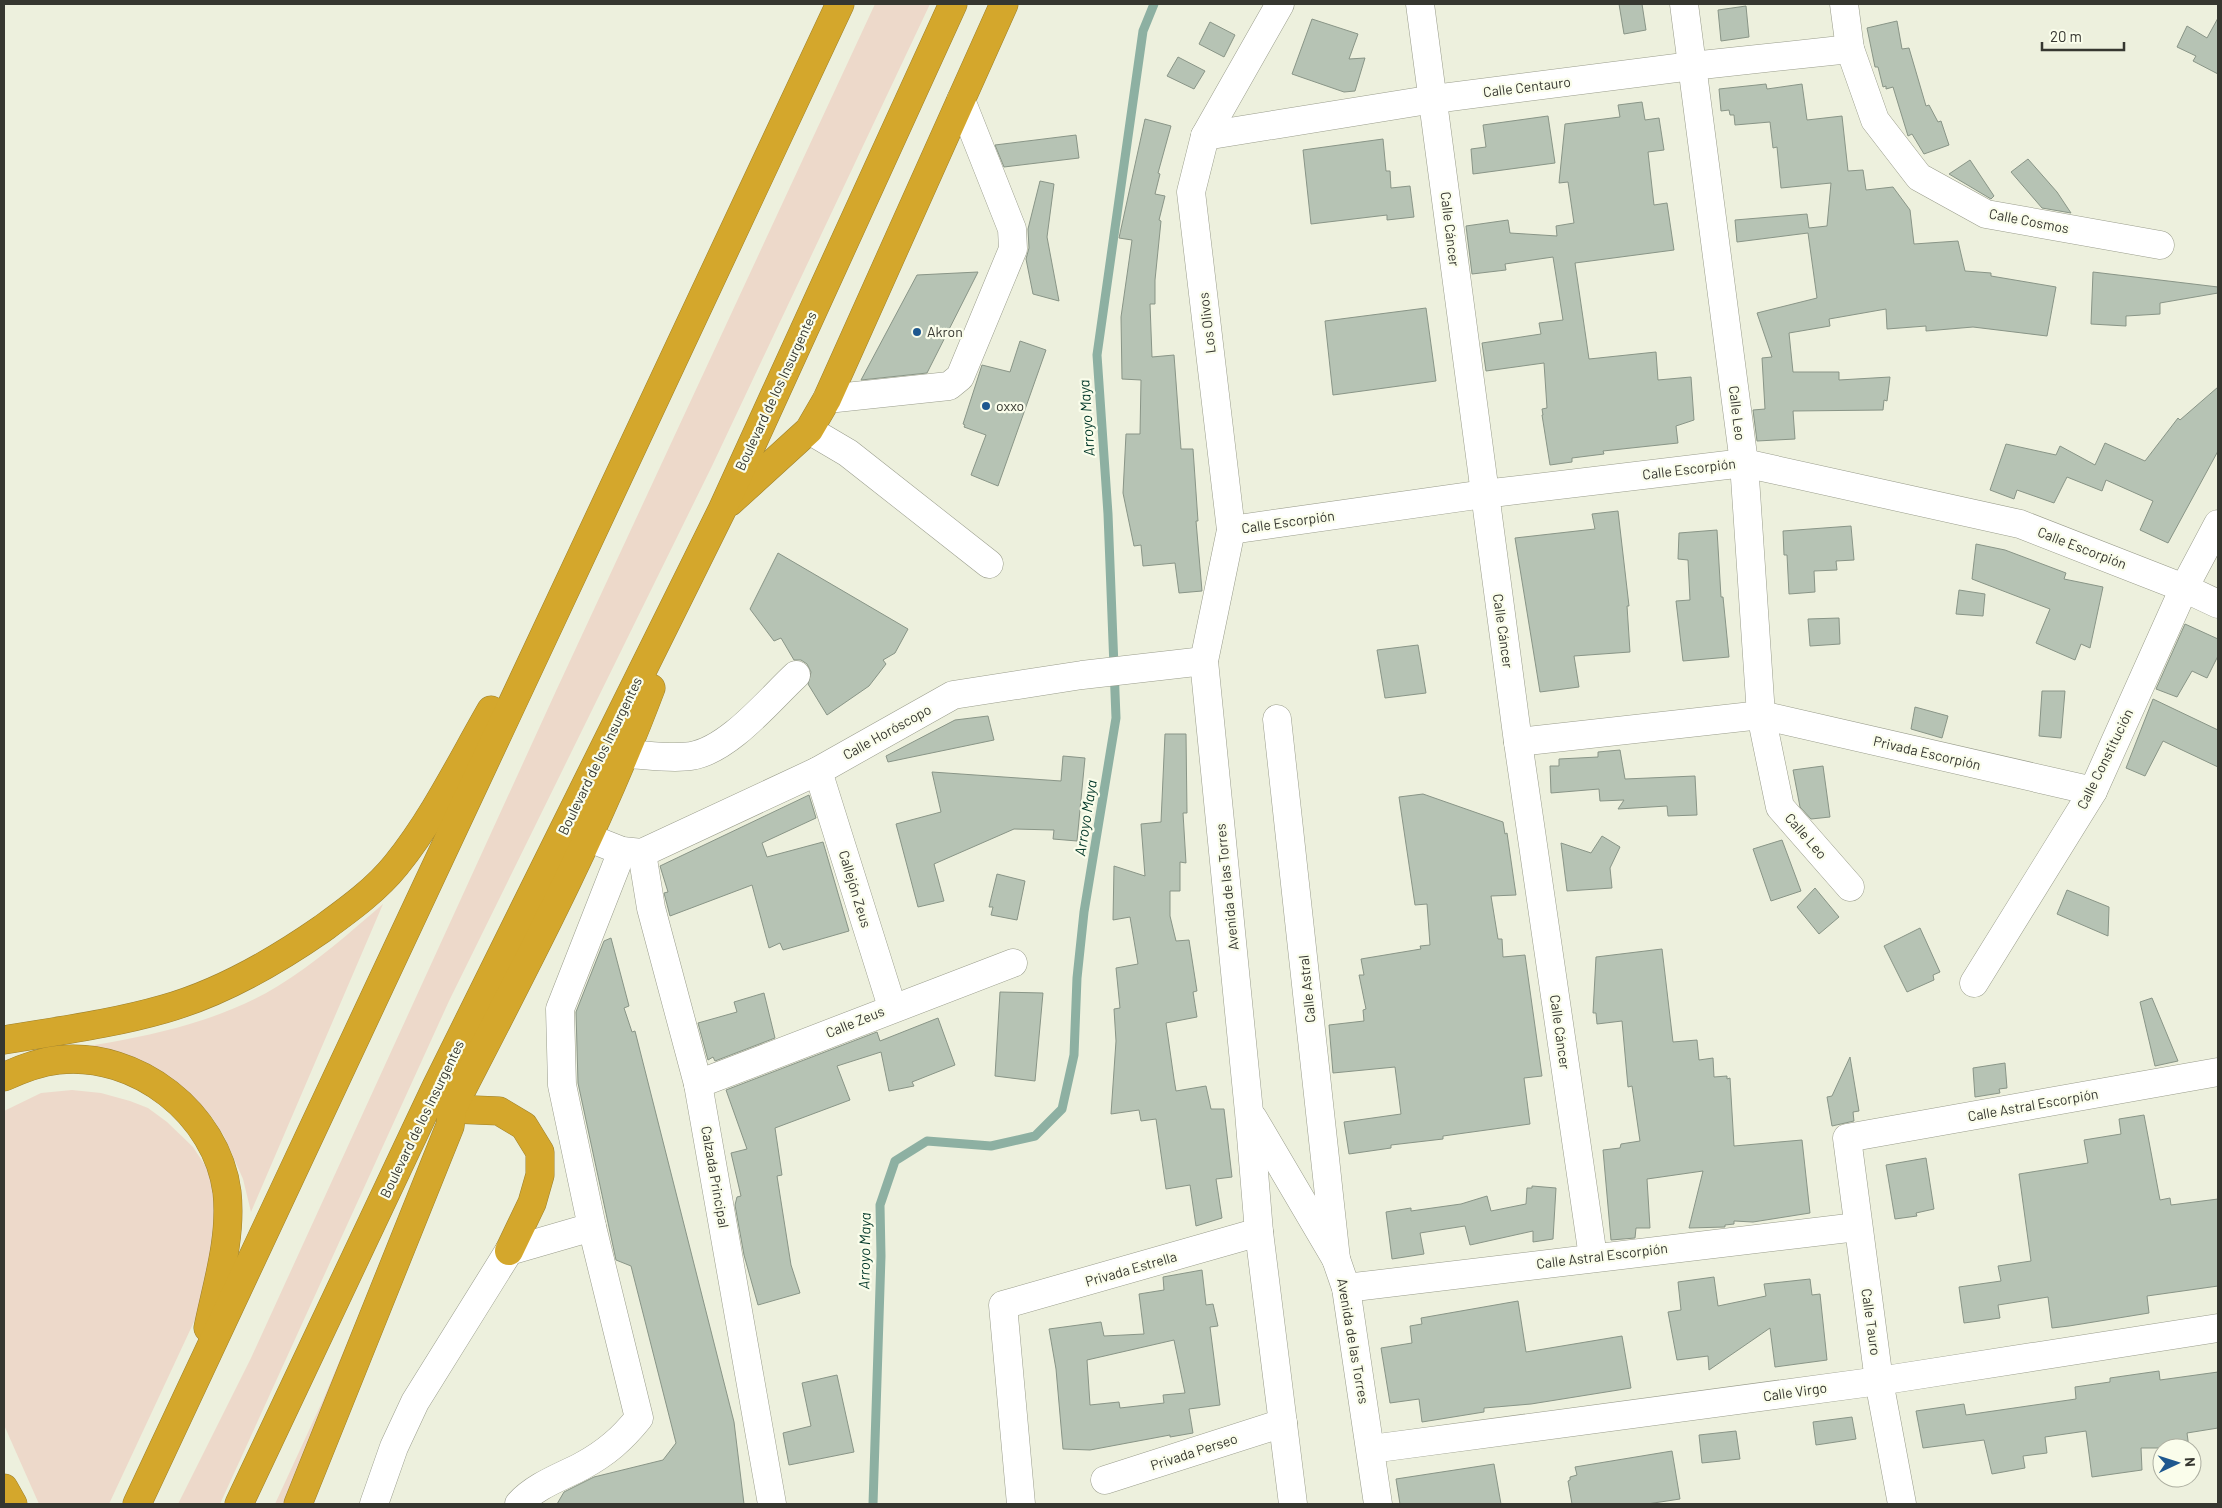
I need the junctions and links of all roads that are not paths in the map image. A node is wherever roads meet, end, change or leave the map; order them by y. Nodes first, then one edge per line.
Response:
1 (840, 4) edge
2 (953, 4) edge
3 (1004, 4) edge
4 (1280, 4) edge
5 (1420, 4) edge
6 (1684, 4) edge
7 (1844, 4) edge
8 (1850, 49) junction
9 (1692, 66) junction
10 (1434, 99) junction
11 (961, 100) junction
12 (1204, 136) junction
13 (2160, 245) dead end
14 (827, 399) junction
15 (810, 430) junction
16 (1744, 463) junction
17 (1484, 494) junction
18 (722, 510) junction
19 (602, 512) junction
20 (2218, 524) edge
21 (1231, 530) junction
22 (706, 543) junction
23 (989, 564) dead end
24 (2184, 588) junction
25 (2218, 604) edge
26 (1204, 661) junction
27 (796, 674) dead end
28 (1761, 715) junction
29 (1277, 719) dead end
30 (1518, 742) junction
31 (626, 754) junction
32 (818, 771) junction
33 (2092, 791) junction
34 (589, 838) junction
35 (632, 852) junction
36 (1850, 887) dead end
37 (1013, 963) dead end
38 (1974, 983) dead end
39 (892, 1007) junction
40 (4, 1040) edge
41 (2218, 1072) edge
42 (4, 1077) edge
43 (698, 1084) junction
44 (452, 1109) junction
45 (1249, 1112) junction
46 (1847, 1138) joint
47 (592, 1227) junction
48 (1857, 1227) junction
49 (1259, 1232) junction
50 (509, 1251) junction
51 (1593, 1257) junction
52 (1336, 1259) junction
53 (1346, 1288) junction
54 (2218, 1328) edge
55 (198, 1374) junction
56 (1879, 1381) junction
57 (1283, 1423) junction
58 (1372, 1449) junction
59 (1105, 1480) dead end
60 (4, 1488) edge
61 (13, 1504) edge
62 (137, 1504) edge
63 (240, 1504) edge
64 (298, 1504) edge
65 (374, 1504) edge
66 (519, 1504) edge
67 (772, 1504) edge
68 (1021, 1504) edge
69 (1293, 1504) edge
70 (1378, 1504) edge
71 (1902, 1504) edge

1 - 19 highway
2 - 18 highway, Boulevard de los Insurgentes
3 - 11 highway
4 - 12 street, Los Olivos
5 - 10 street, Calle Cáncer
6 - 9 street, Calle Leo
7 - 8 street, Calle Cosmos
8 - 9 street, Calle Centauro
8 - 13 street, Calle Cosmos
9 - 10 street, Calle Centauro
9 - 16 street, Calle Leo
10 - 12 street, Calle Centauro
10 - 17 street, Calle Cáncer
11 - 14 highway
11 - 14 street
12 - 21 street, Los Olivos
14 - 15 highway
15 - 18 highway
15 - 23 street
16 - 17 street, Calle Escorpión
16 - 24 street, Calle Escorpión
16 - 28 street, Calle Leo
17 - 21 street, Calle Escorpión
17 - 30 street, Calle Cáncer
18 - 22 highway, Boulevard de los Insurgentes
19 - 40 highway
19 - 55 highway
20 - 24 street, Calle Constitución
21 - 26 street, Los Olivos
22 - 31 highway
22 - 63 highway, Boulevard de los Insurgentes
24 - 25 street, Calle Escorpión
24 - 33 street, Calle Constitución
26 - 32 street, Calle Horóscopo
26 - 45 street, Avenida de las Torres
27 - 31 street
28 - 30 street
28 - 33 street, Privada Escorpión
28 - 36 street, Calle Leo
29 - 52 street, Calle Astral
30 - 51 street, Calle Cáncer
31 - 34 highway
32 - 35 street, Calle Horóscopo
32 - 39 street, Callejón Zeus
33 - 38 street, Calle Constitución
34 - 35 street
34 - 44 highway
35 - 43 street, Calzada Principal
35 - 47 street
37 - 39 street, Calle Zeus
39 - 43 street, Calle Zeus
41 - 46 street, Calle Astral Escorpión
42 - 55 highway
43 - 67 street, Calzada Principal
44 - 50 highway
44 - 64 highway
45 - 49 street, Avenida de las Torres
45 - 52 street, Avenida de las Torres
46 - 48 street, Calle Tauro
47 - 50 street
47 - 66 street
48 - 51 street, Calle Astral Escorpión
48 - 56 street, Calle Tauro
49 - 57 street, Avenida de las Torres
49 - 68 street, Privada Estrella
50 - 65 street
51 - 53 street, Calle Astral Escorpión
52 - 53 street, Avenida de las Torres
53 - 58 street, Avenida de las Torres
54 - 56 street, Calle Virgo
55 - 62 highway
56 - 58 street, Calle Virgo
56 - 71 street, Calle Tauro
57 - 59 street, Privada Perseo
57 - 69 street, Avenida de las Torres
58 - 70 street, Avenida de las Torres
60 - 61 highway

